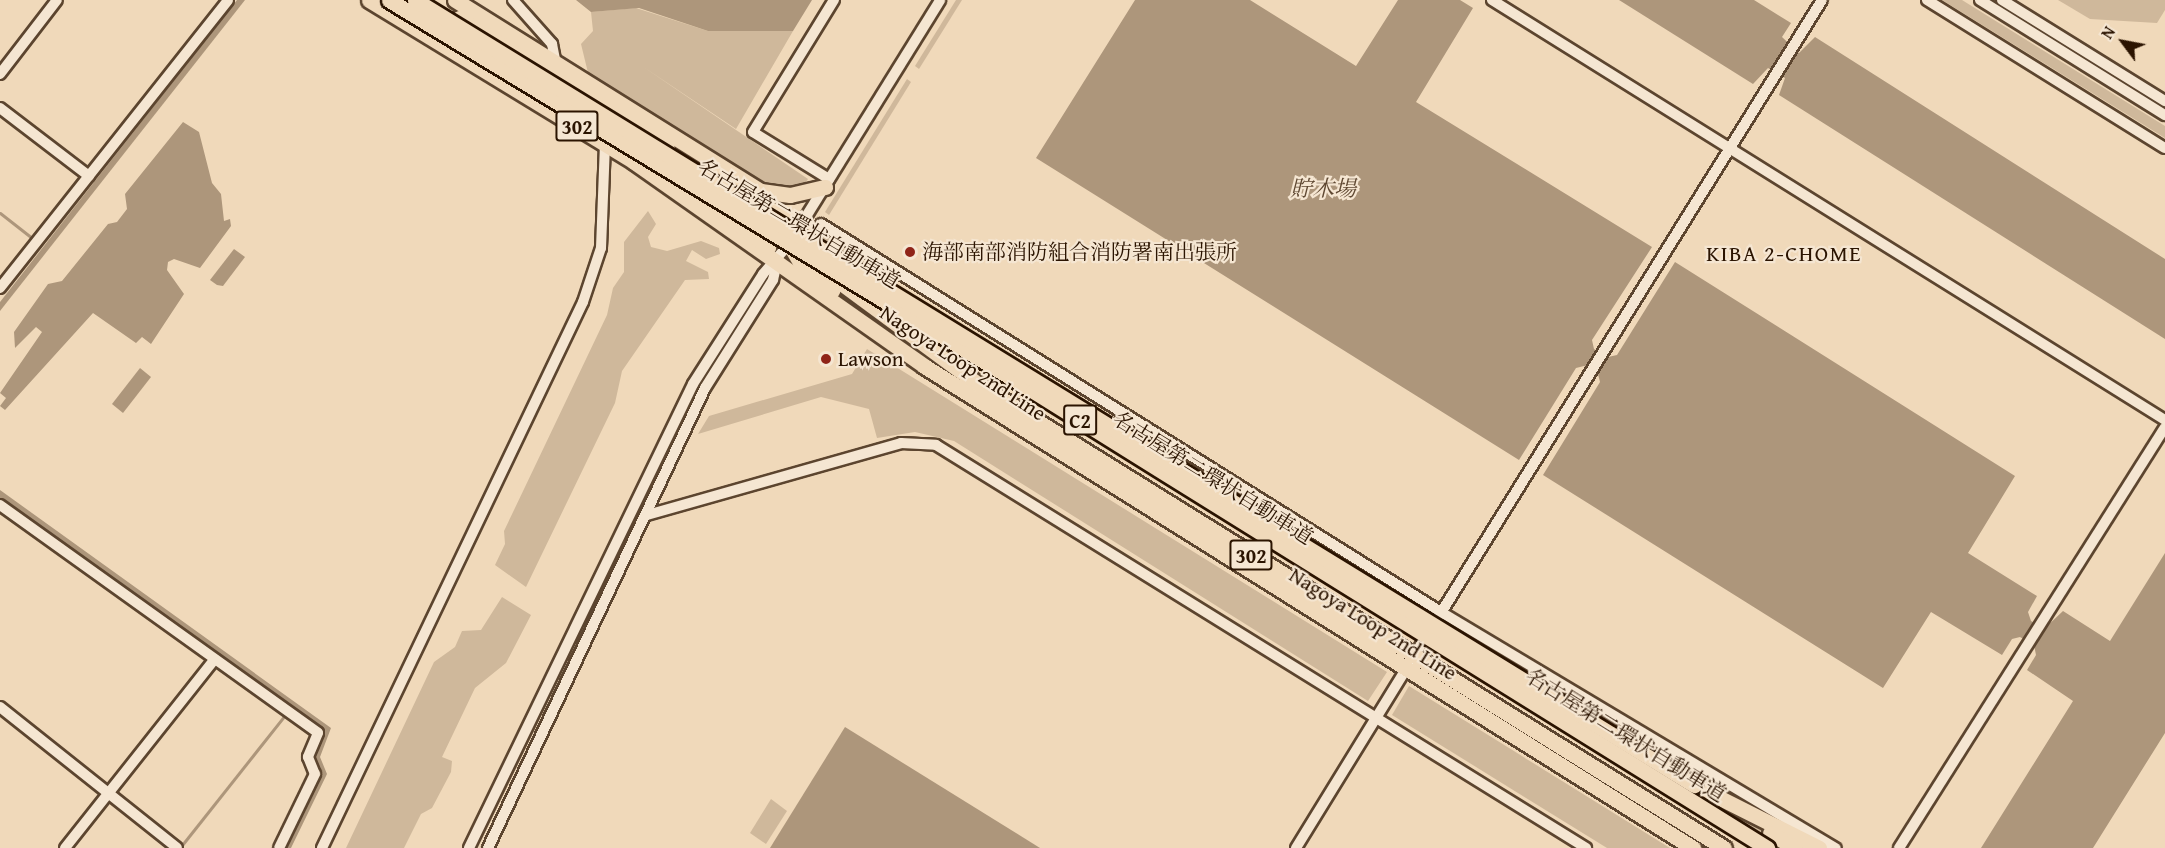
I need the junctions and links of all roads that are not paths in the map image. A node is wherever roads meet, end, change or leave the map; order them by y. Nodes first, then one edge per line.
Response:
1 (57, 0) edge
2 (228, 0) edge
3 (369, 0) edge
4 (389, 0) edge
5 (415, 0) edge
6 (428, 0) edge
7 (513, 0) edge
8 (834, 0) edge
9 (940, 0) edge
10 (1492, 0) edge
11 (1822, 0) edge
12 (1927, 0) edge
13 (1980, 0) edge
14 (2002, 0) edge
15 (449, 4) edge
16 (555, 60) junction
17 (0, 74) edge
18 (2165, 101) edge
19 (0, 108) edge
20 (2165, 114) edge
21 (605, 144) junction
22 (1731, 148) junction
23 (2165, 148) edge
24 (89, 176) junction
25 (827, 183) junction
26 (821, 224) dead end
27 (789, 244) junction
28 (777, 264) junction
29 (0, 288) edge
30 (892, 344) junction
31 (2165, 420) edge
32 (2165, 428) edge
33 (0, 505) edge
34 (647, 515) junction
35 (1441, 612) junction
36 (1414, 656) junction
37 (215, 659) junction
38 (1406, 669) junction
39 (0, 707) edge
40 (1375, 718) junction
41 (1694, 785) junction
42 (108, 794) junction
43 (65, 848) edge
44 (177, 848) edge
45 (279, 848) edge
46 (322, 848) edge
47 (470, 848) edge
48 (488, 848) edge
49 (1296, 848) edge
50 (1586, 848) edge
51 (1693, 848) edge
52 (1724, 848) edge
53 (1767, 848) edge
54 (1795, 848) edge
55 (1820, 848) edge
56 (1836, 848) edge
57 (1899, 848) edge

1 - 17 street
2 - 24 street
3 - 21 highway, Nagoya Loop 2nd Line / 302
4 - 53 highway, 名古屋第二環状自動車道 / C2, bridge
5 - 41 highway, 名古屋第二環状自動車道 / C2, bridge
6 - 15 highway, Nagoya Loop 2nd Line / 302
7 - 16 street
8 - 25 street
9 - 25 street
10 - 22 street
11 - 22 street
12 - 23 street
13 - 20 street
14 - 18 street
15 - 16 highway
15 - 27 highway, Nagoya Loop 2nd Line / 302
15 - 28 highway
16 - 25 highway
19 - 24 street
21 - 28 highway, Nagoya Loop 2nd Line / 302
21 - 46 street
22 - 31 street
22 - 35 street
24 - 29 street
25 - 27 street
26 - 35 street
27 - 28 street
27 - 30 highway
27 - 36 highway, Nagoya Loop 2nd Line / 302
28 - 30 highway, Nagoya Loop 2nd Line / 302
28 - 34 street
28 - 47 street
30 - 38 highway, Nagoya Loop 2nd Line / 302
32 - 57 street
33 - 37 street
34 - 40 street
34 - 48 street
35 - 36 street
35 - 56 street
36 - 38 street
36 - 52 highway, Nagoya Loop 2nd Line / 302
37 - 42 street
37 - 45 street
38 - 40 street
38 - 51 highway, Nagoya Loop 2nd Line / 302
39 - 42 street
40 - 49 street
40 - 50 street
41 - 54 highway
41 - 55 highway
42 - 43 street
42 - 44 street

